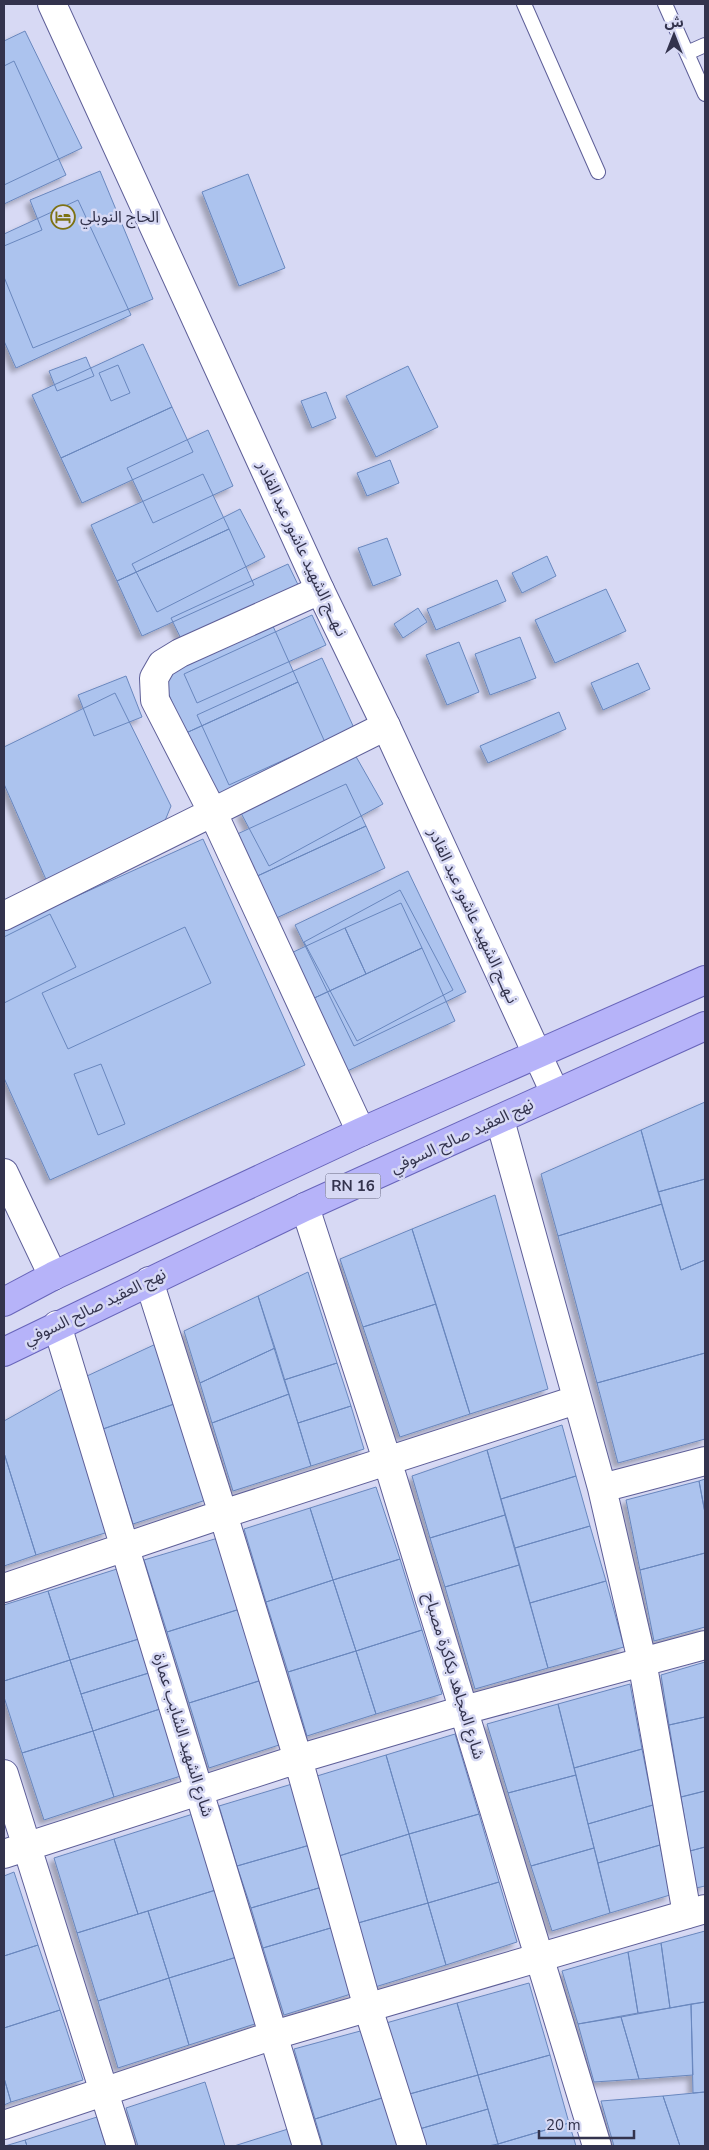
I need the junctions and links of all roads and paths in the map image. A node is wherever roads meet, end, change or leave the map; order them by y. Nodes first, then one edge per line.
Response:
1 (52, 4) edge
2 (524, 4) edge
3 (664, 4) edge
4 (705, 45) edge
5 (687, 53) junction
6 (705, 94) edge
7 (598, 172) dead end
8 (320, 590) junction
9 (386, 726) junction
10 (213, 814) junction
11 (4, 916) edge
12 (705, 980) edge
13 (705, 1026) edge
14 (537, 1055) junction
15 (555, 1093) junction
16 (500, 1120) junction
17 (361, 1132) junction
18 (4, 1173) edge
19 (305, 1207) junction
20 (53, 1276) junction
21 (149, 1281) junction
22 (4, 1302) edge
23 (57, 1325) junction
24 (4, 1352) edge
25 (576, 1400) junction
26 (387, 1460) junction
27 (705, 1461) edge
28 (602, 1488) junction
29 (223, 1514) junction
30 (126, 1547) junction
31 (4, 1588) edge
32 (705, 1644) edge
33 (642, 1661) junction
34 (464, 1710) junction
35 (298, 1759) junction
36 (4, 1774) edge
37 (200, 1790) junction
38 (16, 1850) edge
39 (696, 1911) edge
40 (540, 1957) junction
41 (368, 2008) junction
42 (274, 2035) junction
43 (104, 2091) junction
44 (4, 2125) edge
45 (121, 2146) edge
46 (307, 2146) edge
47 (412, 2146) edge
48 (597, 2146) edge

1 - 8 street, نـهــج الشهيد عاشور عبد القادر
2 - 7 lane
3 - 5 lane
4 - 5 lane
5 - 6 lane
8 - 9 street, نـهــج الشهيد عاشور عبد القادر
8 - 10 street
9 - 10 street
9 - 14 street, نـهــج الشهيد عاشور عبد القادر
10 - 11 street
10 - 17 street
12 - 14 main road, RN 16
13 - 15 main road, نهج العقيد صالح السوفي / RN 16
14 - 15 street, نـهــج الشهيد عاشور عبد القادر
14 - 17 main road, RN 16
15 - 16 main road, نهج العقيد صالح السوفي / RN 16
16 - 19 main road, نهج العقيد صالح السوفي / RN 16
16 - 25 street
17 - 20 main road, RN 16
18 - 20 street
19 - 21 main road, نهج العقيد صالح السوفي / RN 16
19 - 26 street, شارع المجاهد بكاكرة مصباح
20 - 22 main road, RN 16
21 - 23 main road, نهج العقيد صالح السوفي / RN 16
21 - 29 street
23 - 24 main road, نهج العقيد صالح السوفي / RN 16
23 - 30 street, شارع الشهيد الشايب عمارة
25 - 26 street
25 - 28 street
26 - 29 street
26 - 34 street, شارع المجاهد بكاكرة مصباح
27 - 28 street
28 - 33 street
29 - 30 street
29 - 35 street
30 - 31 street
30 - 37 street, شارع الشهيد الشايب عمارة
32 - 33 street
33 - 34 street
33 - 39 street
34 - 35 street
34 - 40 street, شارع المجاهد بكاكرة مصباح
35 - 37 street
35 - 41 street
36 - 38 street
37 - 38 street
37 - 42 street, شارع الشهيد الشايب عمارة
38 - 43 street
39 - 40 street
40 - 41 street
40 - 48 street, شارع المجاهد بكاكرة مصباح
41 - 42 street
41 - 47 street
42 - 43 street
42 - 46 street, شارع الشهيد الشايب عمارة
43 - 44 street
43 - 45 street

